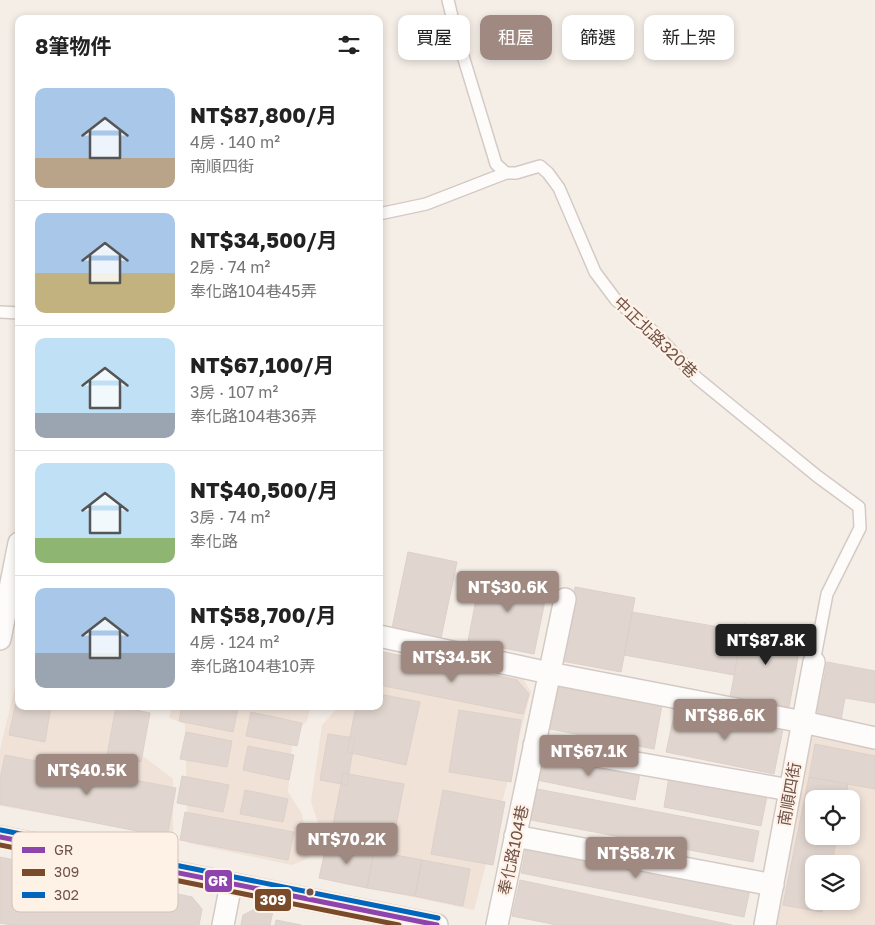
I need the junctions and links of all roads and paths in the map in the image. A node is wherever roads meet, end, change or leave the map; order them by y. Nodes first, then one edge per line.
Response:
1 (448, 0) edge
2 (506, 173) junction
3 (383, 213) edge
4 (0, 312) edge
5 (15, 313) edge
6 (15, 567) edge
7 (565, 599) dead end
8 (383, 637) edge
9 (0, 639) edge
10 (814, 662) joint
11 (549, 673) junction
12 (803, 722) junction
13 (875, 738) edge
14 (534, 746) junction
15 (790, 790) junction
16 (516, 836) junction
17 (178, 873) edge
18 (231, 884) junction
19 (773, 885) junction
20 (223, 925) edge
21 (437, 925) edge
22 (497, 925) edge
23 (765, 925) edge

1 - 2 lane
2 - 3 lane
2 - 10 lane, 中正北路320巷
4 - 5 lane
6 - 9 street
7 - 11 street, 奉化路104巷
8 - 11 street
10 - 12 street, 南順四街
11 - 12 street
11 - 14 street, 奉化路104巷
12 - 13 street
12 - 15 street, 南順四街
14 - 15 street
14 - 16 street, 奉化路104巷
15 - 19 street, 南順四街
16 - 19 street
16 - 22 street, 奉化路104巷
17 - 18 street
18 - 20 street
18 - 21 street
19 - 23 street, 南順四街

